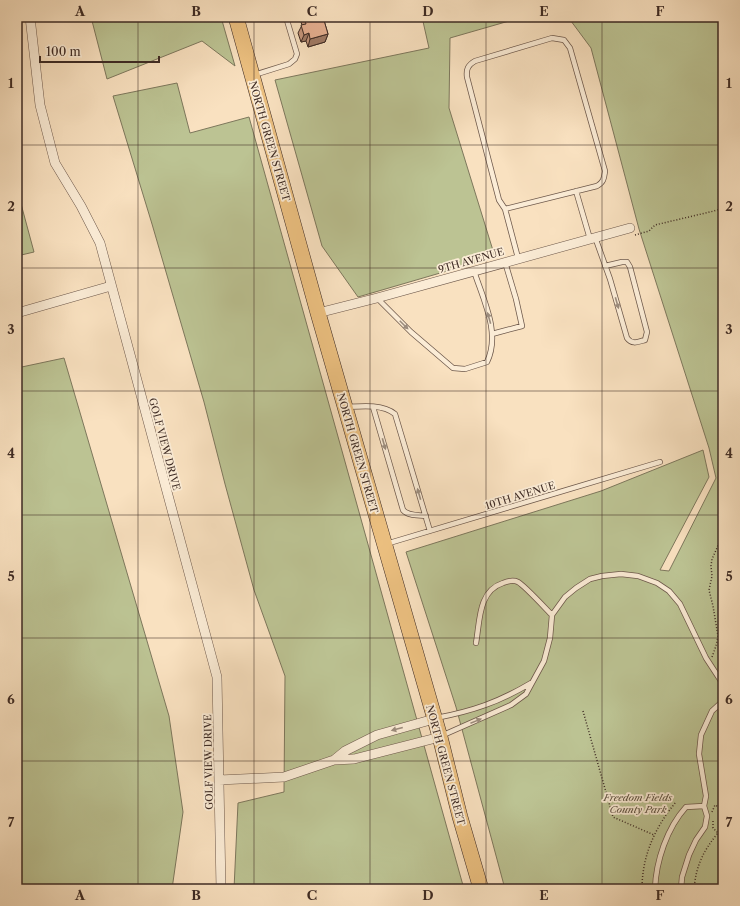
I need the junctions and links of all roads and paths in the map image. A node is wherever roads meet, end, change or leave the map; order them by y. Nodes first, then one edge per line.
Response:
1 (30, 17) edge
2 (236, 17) edge
3 (286, 17) edge
4 (252, 76) junction
5 (576, 191) junction
6 (723, 208) edge
7 (505, 209) junction
8 (630, 228) joint
9 (592, 238) junction
10 (518, 258) junction
11 (506, 262) junction
12 (606, 266) junction
13 (474, 271) junction
14 (111, 286) junction
15 (377, 298) junction
16 (17, 313) edge
17 (318, 313) junction
18 (492, 334) junction
19 (345, 407) junction
20 (373, 407) junction
21 (660, 462) dead end
22 (426, 516) junction
23 (723, 530) edge
24 (430, 531) junction
25 (384, 545) junction
26 (552, 614) junction
27 (476, 643) dead end
28 (709, 662) junction
29 (533, 682) junction
30 (723, 684) edge
31 (723, 701) edge
32 (583, 711) dead end
33 (434, 719) junction
34 (440, 737) junction
35 (334, 760) junction
36 (219, 780) junction
37 (676, 802) dead end
38 (704, 806) junction
39 (723, 809) edge
40 (711, 815) dead end
41 (712, 818) dead end
42 (654, 835) junction
43 (221, 889) edge
44 (482, 889) edge
45 (642, 889) edge
46 (655, 889) edge
47 (682, 889) edge
48 (694, 889) edge

1 - 14 street, GOLF VIEW DRIVE
2 - 4 main road, NORTH GREEN STREET
3 - 4 lane
4 - 17 main road, NORTH GREEN STREET
5 - 7 lane
5 - 7 lane
5 - 9 lane
6 - 8 path
7 - 10 lane
8 - 9 street, 9TH AVENUE
9 - 10 street, 9TH AVENUE
9 - 12 lane
10 - 11 street, 9TH AVENUE
11 - 13 street, 9TH AVENUE
11 - 18 lane
12 -> 12 lane
13 - 15 street, 9TH AVENUE
18 -> 13 lane
14 - 16 street
14 - 36 street, GOLF VIEW DRIVE
15 - 17 street, 9TH AVENUE
15 -> 18 lane
17 - 19 main road, NORTH GREEN STREET
19 - 20 lane
19 - 25 main road, NORTH GREEN STREET
22 -> 20 lane
20 -> 22 lane
21 - 24 lane, 10TH AVENUE
22 - 24 lane
23 - 28 path
24 - 25 lane, 10TH AVENUE
25 - 33 main road, NORTH GREEN STREET
26 - 27 lane
26 - 28 lane
26 - 29 lane
28 - 30 lane
29 - 33 lane
34 -> 29 lane
31 - 38 lane
32 - 42 path
33 - 34 main road, NORTH GREEN STREET
33 -> 35 street
34 - 35 street
34 - 44 main road, NORTH GREEN STREET
35 - 36 street
36 - 43 street, GOLF VIEW DRIVE
37 - 42 path
38 - 46 lane
38 - 47 lane
39 - 40 path
41 - 48 path
42 - 45 path

